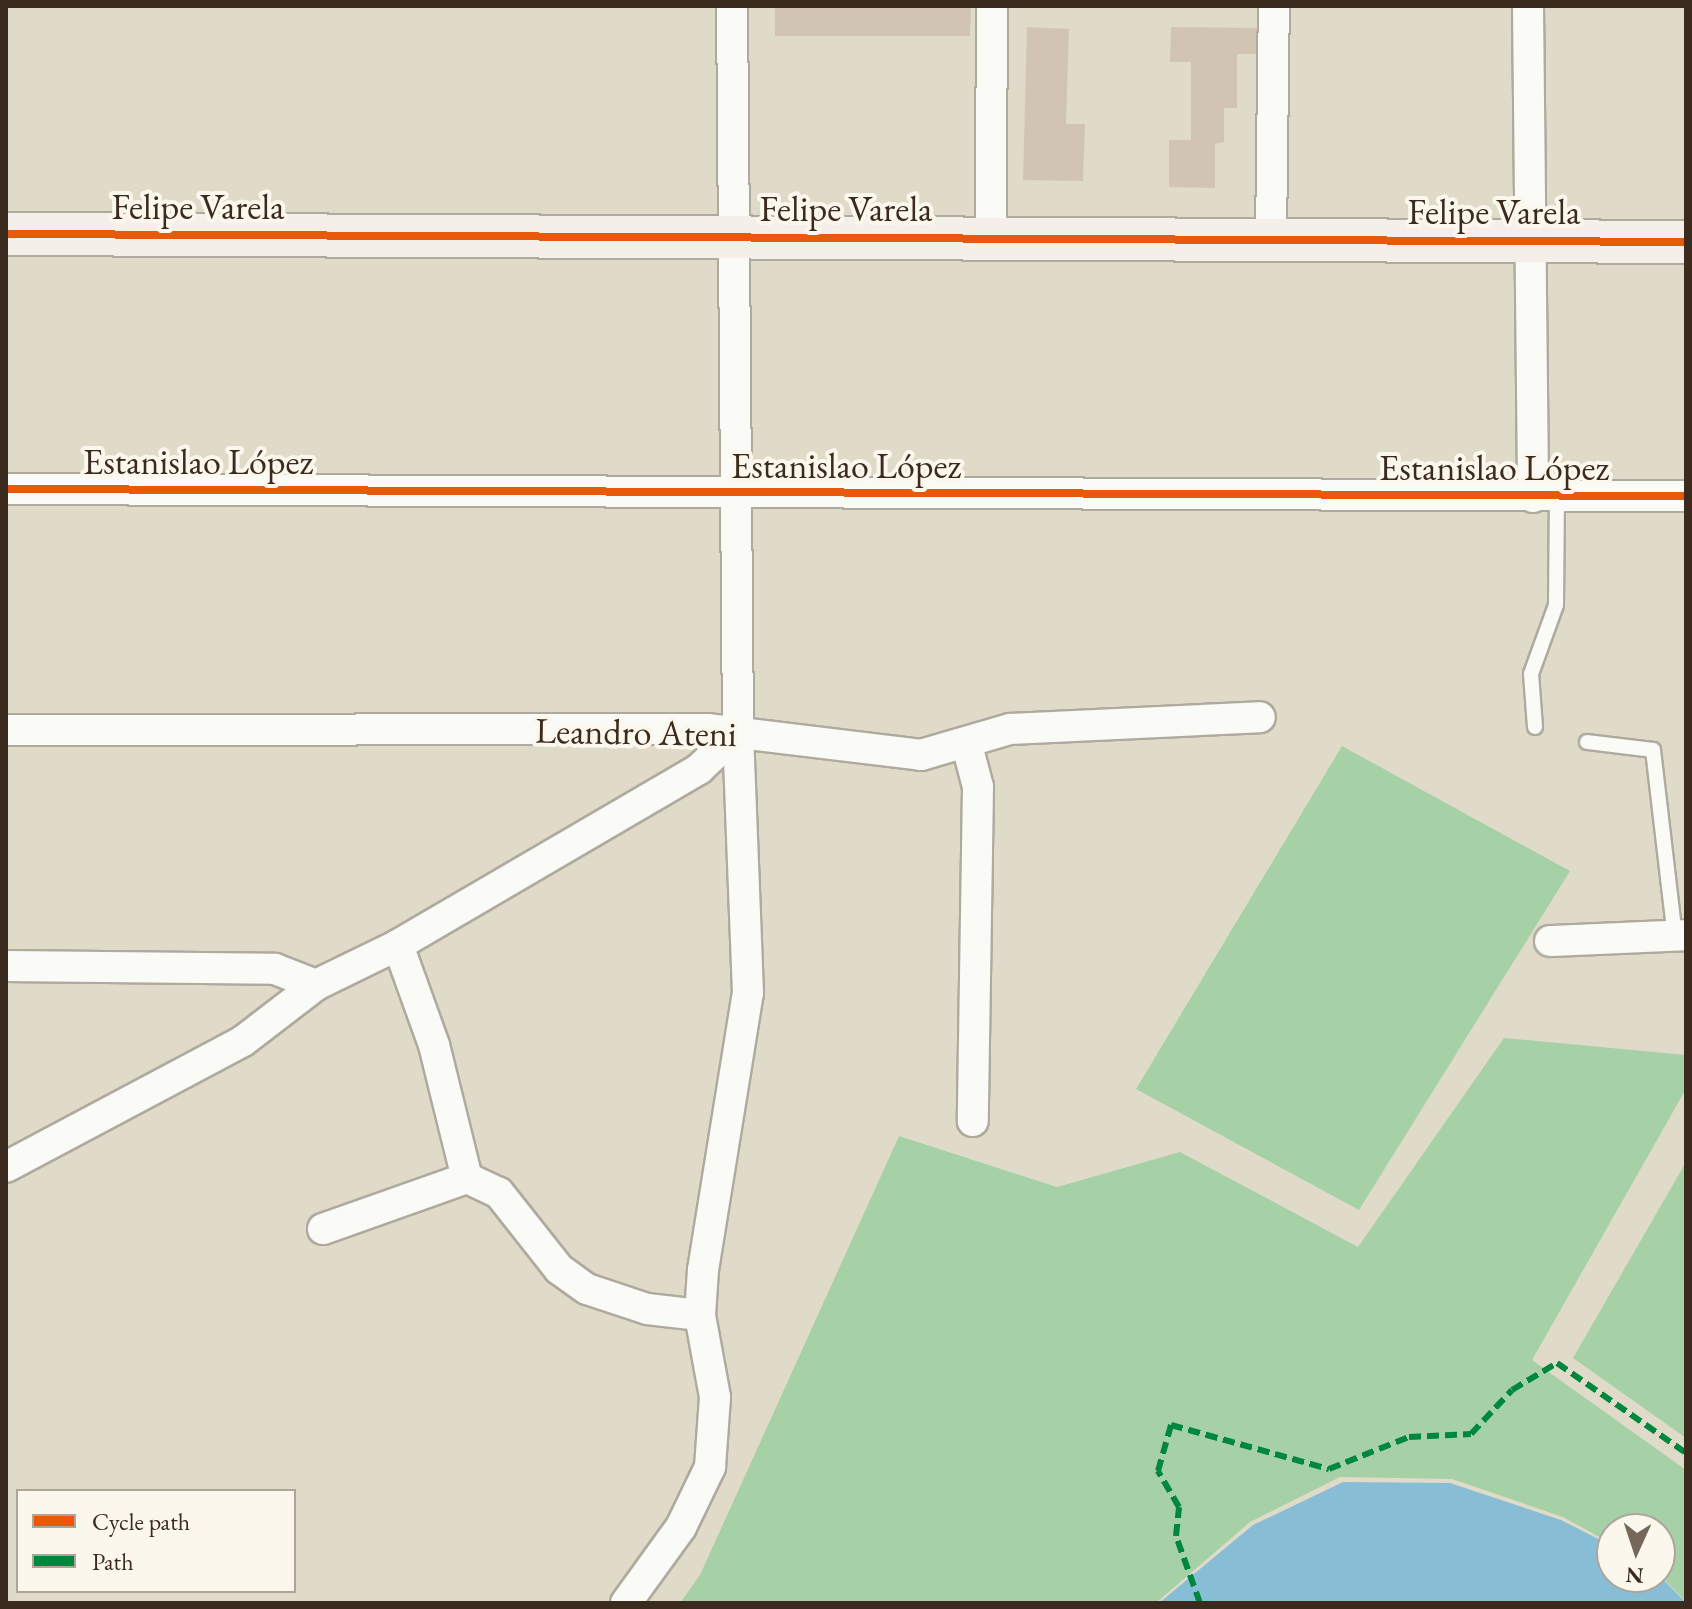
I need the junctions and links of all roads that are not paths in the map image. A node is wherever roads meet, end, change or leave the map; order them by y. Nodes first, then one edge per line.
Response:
1 (732, 6) edge
2 (992, 6) edge
3 (1274, 6) edge
4 (1528, 6) edge
5 (6, 234) edge
6 (731, 236) junction
7 (991, 238) junction
8 (1271, 239) junction
9 (1530, 241) junction
10 (1686, 242) edge
11 (6, 489) edge
12 (736, 494) junction
13 (1545, 496) junction
14 (1686, 496) edge
15 (1260, 717) dead end
16 (1535, 727) dead end
17 (6, 730) edge
18 (738, 732) junction
19 (1587, 742) dead end
20 (967, 745) junction
21 (1680, 935) edge
22 (1550, 941) dead end
23 (398, 945) junction
24 (6, 966) edge
25 (316, 985) junction
26 (973, 1121) dead end
27 (6, 1167) edge
28 (467, 1178) junction
29 (323, 1229) dead end
30 (700, 1315) junction
31 (626, 1603) edge

1 - 6 street
2 - 7 street
3 - 8 street
4 - 9 street
5 - 6 street, Felipe Varela
6 - 7 street, Felipe Varela
6 - 12 street
7 - 8 street, Felipe Varela
8 - 9 street, Felipe Varela
9 - 10 street, Felipe Varela
9 - 13 street
11 - 12 street, Estanislao López
12 - 13 street, Estanislao López
12 - 18 street
13 - 14 street, Estanislao López
13 - 16 lane
15 - 20 street, Leandro Ateni
17 - 18 street, Leandro Ateni
18 - 20 street, Leandro Ateni
18 - 23 street
18 - 30 street
19 - 21 lane
20 - 26 street
21 - 22 street
23 - 25 street
23 - 28 street
24 - 25 street
25 - 27 street
28 - 29 street
28 - 30 street
30 - 31 street

